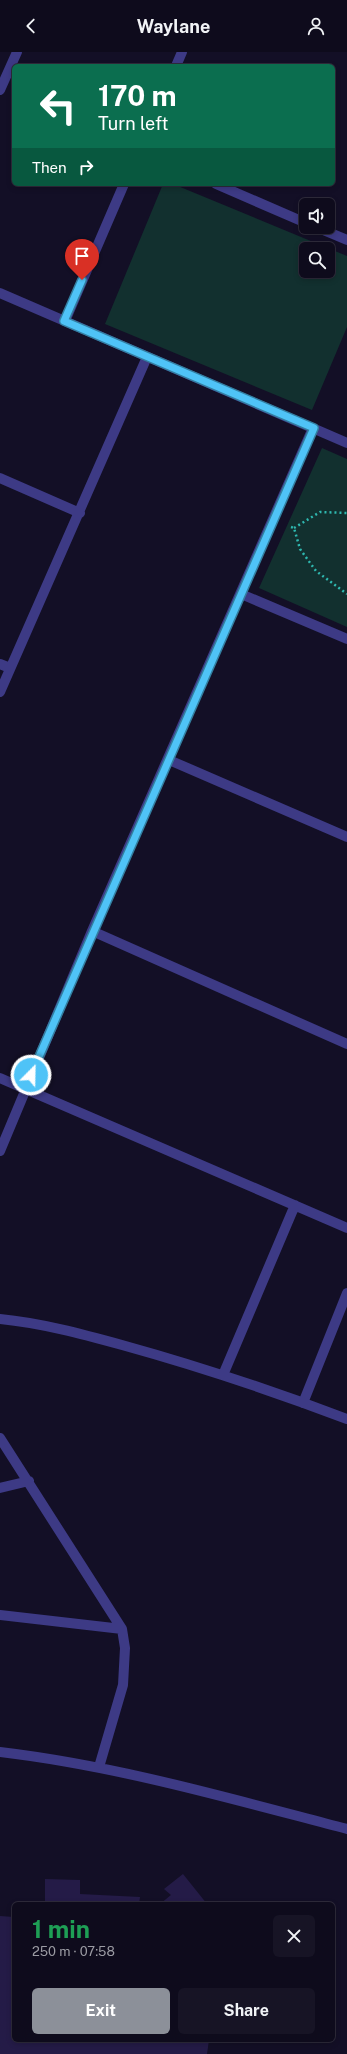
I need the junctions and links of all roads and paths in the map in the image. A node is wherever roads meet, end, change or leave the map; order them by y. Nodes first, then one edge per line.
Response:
1 (17, 52) edge
2 (182, 52) edge
3 (177, 64) edge
4 (0, 90) edge
5 (123, 186) edge
6 (221, 186) edge
7 (299, 220) edge
8 (333, 234) edge
9 (347, 240) edge
10 (0, 294) edge
11 (64, 321) junction
12 (147, 357) junction
13 (314, 428) junction
14 (347, 443) edge
15 (0, 478) edge
16 (80, 513) junction
17 (347, 513) edge
18 (242, 594) junction
19 (347, 594) edge
20 (347, 639) edge
21 (0, 664) edge
22 (10, 668) junction
23 (0, 692) edge
24 (169, 760) junction
25 (347, 837) edge
26 (92, 932) junction
27 (347, 1044) edge
28 (0, 1078) edge
29 (25, 1089) junction
30 (0, 1151) edge
31 (295, 1205) junction
32 (347, 1228) edge
33 (347, 1293) edge
34 (0, 1319) edge
35 (223, 1375) junction
36 (303, 1403) junction
37 (347, 1420) edge
38 (0, 1438) edge
39 (29, 1481) junction
40 (0, 1488) edge
41 (0, 1615) edge
42 (122, 1628) junction
43 (0, 1752) edge
44 (99, 1767) junction
45 (347, 1829) edge

1 - 4 street
2 - 3 street
5 - 11 street
6 - 7 street
8 - 9 street
10 - 11 street
11 - 12 street
12 - 13 street
12 - 16 street
13 - 14 street
13 - 18 street
15 - 16 street
16 - 22 street
17 - 19 path
18 - 20 street
18 - 24 street
21 - 22 street
22 - 23 street
24 - 25 street
24 - 26 street
26 - 27 street
26 - 29 street
28 - 29 street
29 - 30 street
29 - 31 street
31 - 32 street
31 - 35 street
33 - 36 street
34 - 35 street
35 - 36 street
36 - 37 street
38 - 39 street
39 - 40 street
39 - 42 street
41 - 42 street
42 - 44 street
43 - 44 street
44 - 45 street

